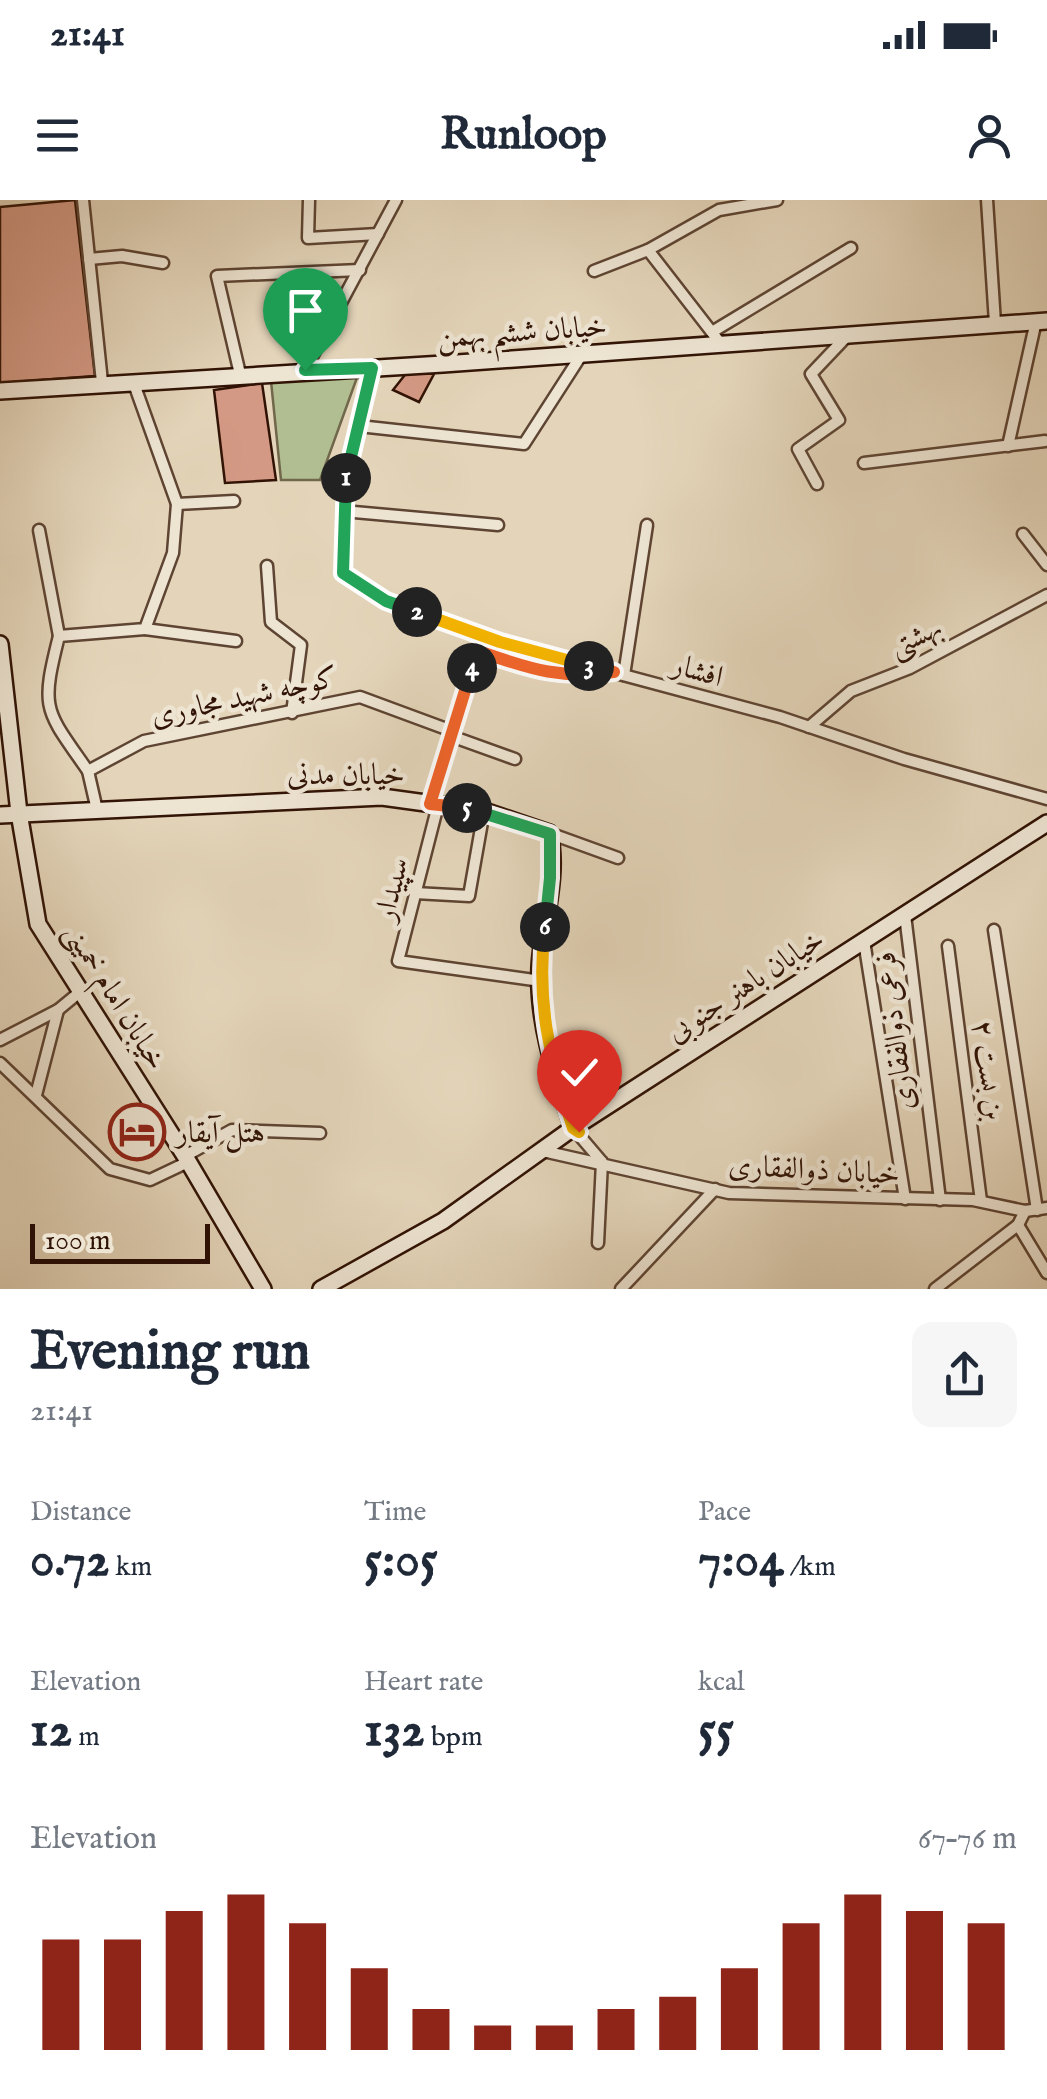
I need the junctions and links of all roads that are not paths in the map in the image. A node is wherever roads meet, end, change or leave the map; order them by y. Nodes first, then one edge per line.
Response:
1 (83, 200) edge
2 (309, 200) edge
3 (396, 200) edge
4 (777, 200) edge
5 (987, 200) edge
6 (717, 205) edge
7 (378, 234) junction
8 (852, 248) dead end
9 (648, 250) junction
10 (89, 259) junction
11 (163, 263) dead end
12 (360, 270) junction
13 (594, 271) dead end
14 (1042, 321) edge
15 (996, 323) junction
16 (849, 334) junction
17 (717, 338) junction
18 (582, 354) junction
19 (372, 368) junction
20 (305, 370) junction
21 (240, 374) junction
22 (132, 380) junction
23 (102, 382) junction
24 (0, 391) edge
25 (359, 426) junction
26 (1045, 441) edge
27 (1008, 446) junction
28 (864, 463) dead end
29 (817, 484) dead end
30 (234, 501) dead end
31 (177, 504) junction
32 (343, 511) junction
33 (498, 525) dead end
34 (647, 525) dead end
35 (39, 530) dead end
36 (1023, 534) dead end
37 (1047, 564) edge
38 (266, 566) dead end
39 (1047, 595) edge
40 (145, 629) junction
41 (59, 636) junction
42 (236, 641) dead end
43 (0, 644) edge
44 (619, 673) junction
45 (292, 713) junction
46 (810, 727) junction
47 (452, 734) junction
48 (516, 759) dead end
49 (88, 771) junction
50 (1047, 799) edge
51 (434, 805) junction
52 (96, 810) junction
53 (484, 812) junction
54 (19, 813) junction
55 (0, 815) edge
56 (1047, 824) edge
57 (550, 834) junction
58 (618, 858) dead end
59 (416, 893) junction
60 (905, 915) junction
61 (994, 930) dead end
62 (864, 942) junction
63 (948, 946) dead end
64 (541, 982) junction
65 (80, 991) junction
66 (58, 1010) junction
67 (0, 1040) edge
68 (0, 1064) edge
69 (36, 1095) junction
70 (573, 1128) junction
71 (320, 1134) dead end
72 (543, 1151) junction
73 (186, 1159) junction
74 (602, 1162) junction
75 (715, 1190) junction
76 (905, 1199) junction
77 (940, 1200) junction
78 (981, 1201) junction
79 (1036, 1210) edge
80 (1018, 1225) junction
81 (598, 1243) dead end
82 (1047, 1274) edge
83 (264, 1289) edge
84 (278, 1289) edge
85 (320, 1289) edge
86 (622, 1289) edge
87 (934, 1289) edge

1 - 10 street
2 - 7 street
3 - 7 street
4 - 6 street
5 - 15 street
6 - 9 street
7 - 12 street
8 - 17 street
9 - 13 street
9 - 17 street
10 - 11 street
10 - 23 street
12 - 20 street
12 - 21 street
14 - 15 street, خیابان ششم بهمن
14 - 27 street
15 - 16 street, خیابان ششم بهمن
16 - 17 street, خیابان ششم بهمن
16 - 29 street
17 - 18 street, خیابان ششم بهمن
18 - 19 street, خیابان ششم بهمن
18 - 25 street
19 - 20 street, خیابان ششم بهمن
19 - 25 street
20 - 21 street, خیابان ششم بهمن
21 - 22 street, خیابان ششم بهمن
22 - 23 street, خیابان ششم بهمن
22 - 31 street
23 - 24 street, خیابان ششم بهمن
25 - 32 street
26 - 27 street
27 - 28 street
30 - 31 street
31 - 40 street
32 - 33 street
32 - 44 street, افشار
34 - 44 street
35 - 41 street
36 - 37 street
38 - 45 street
39 - 46 street, بهشتی
40 - 41 street
40 - 42 street
41 - 49 street
43 - 54 street, خیابان امام خمینی
44 - 46 street, افشار
44 - 47 street, سپیدار
45 - 47 street, کوچه شهید مجاوری
45 - 49 street, کوچه شهید مجاوری
46 - 50 street, افشار
47 - 48 street, کوچه شهید مجاوری
47 - 51 street, سپیدار
49 - 52 street
51 - 52 street, خیابان مدنی
51 - 53 street, خیابان مدنی
51 - 59 street, سپیدار
52 - 54 street, خیابان مدنی
53 - 57 street, خیابان مدنی
53 - 59 street
54 - 55 street, خیابان مدنی
54 - 65 street, خیابان امام خمینی
56 - 60 street, خیابان باهنر جنوبی
57 - 58 street
57 - 64 street
59 - 64 street, سپیدار
60 - 62 street, خیابان باهنر جنوبی
60 - 77 street, فرعی ذوالفقاری
61 - 79 street
62 - 70 street, خیابان باهنر جنوبی
62 - 76 street
63 - 78 street, بن بست ۲
64 - 70 street
65 - 66 street
65 - 73 street, خیابان امام خمینی
66 - 67 street
66 - 69 street
68 - 69 street
69 - 73 street
70 - 72 street, خیابان باهنر جنوبی
70 - 74 street
71 - 73 street
72 - 74 street, خیابان ذوالفقاری
72 - 85 street, خیابان باهنر جنوبی
73 - 83 street, خیابان امام خمینی
74 - 75 street, خیابان ذوالفقاری
74 - 81 street
75 - 76 street, خیابان ذوالفقاری
75 - 86 street
76 - 77 street, خیابان ذوالفقاری
77 - 78 street, خیابان ذوالفقاری
78 - 79 street, خیابان ذوالفقاری
79 - 80 street
80 - 82 street
80 - 87 street
83 - 84 street

